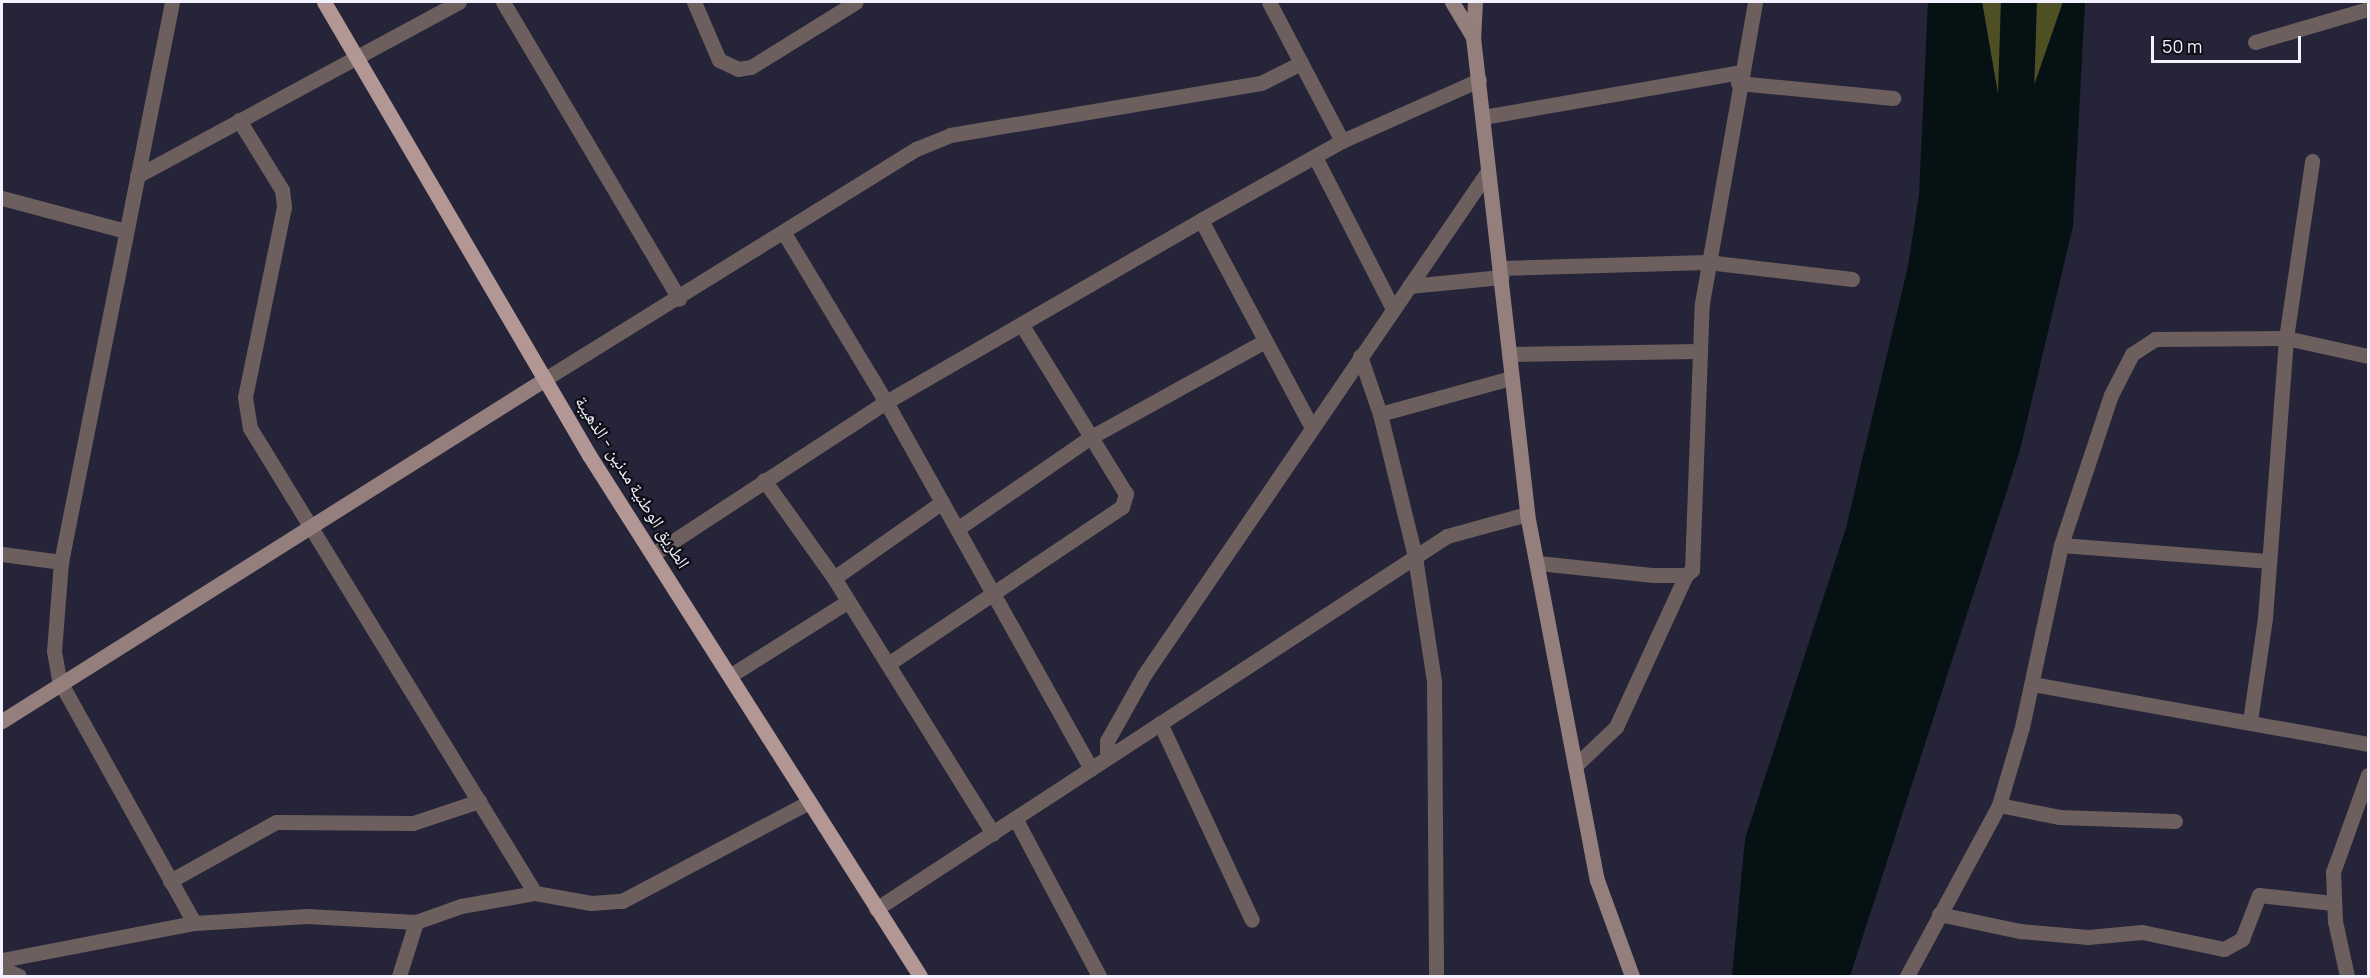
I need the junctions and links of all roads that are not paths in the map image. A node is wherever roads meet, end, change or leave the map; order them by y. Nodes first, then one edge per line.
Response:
1 (172, 2) edge
2 (324, 2) edge
3 (459, 2) edge
4 (503, 2) edge
5 (694, 2) edge
6 (856, 2) edge
7 (1269, 2) edge
8 (1452, 2) edge
9 (1475, 2) edge
10 (1755, 2) edge
11 (2368, 9) edge
12 (1473, 37) junction
13 (2255, 42) dead end
14 (354, 57) junction
15 (1301, 63) junction
16 (1739, 77) junction
17 (1479, 80) junction
18 (1893, 98) dead end
19 (1483, 117) junction
20 (239, 120) junction
21 (1342, 141) junction
22 (1315, 157) junction
23 (2312, 160) dead end
24 (1488, 171) junction
25 (137, 176) junction
26 (2, 198) edge
27 (1201, 220) junction
28 (126, 231) junction
29 (784, 233) junction
30 (1707, 262) junction
31 (1502, 273) junction
32 (1852, 279) dead end
33 (1409, 286) junction
34 (679, 299) junction
35 (1393, 309) junction
36 (1023, 327) junction
37 (2286, 338) junction
38 (1265, 341) junction
39 (1699, 351) junction
40 (1509, 354) junction
41 (2368, 356) edge
42 (1360, 357) junction
43 (1511, 378) junction
44 (545, 379) junction
45 (886, 402) junction
46 (1380, 414) junction
47 (1311, 426) junction
48 (1091, 437) junction
49 (764, 480) junction
50 (942, 502) junction
51 (1527, 514) junction
52 (311, 524) junction
53 (957, 529) junction
54 (2061, 545) junction
55 (655, 553) junction
56 (2, 554) edge
57 (1415, 557) junction
58 (2267, 561) junction
59 (61, 562) junction
60 (1538, 562) junction
61 (1686, 575) junction
62 (834, 578) junction
63 (992, 591) junction
64 (847, 602) junction
65 (888, 664) junction
66 (731, 675) junction
67 (59, 680) junction
68 (2032, 684) junction
69 (2, 721) edge
70 (2250, 721) junction
71 (1161, 723) junction
72 (2368, 744) edge
73 (1107, 758) junction
74 (1575, 766) junction
75 (1091, 769) junction
76 (2368, 775) edge
77 (479, 801) junction
78 (809, 802) junction
79 (1999, 805) junction
80 (1015, 818) junction
81 (2175, 821) dead end
82 (993, 833) junction
83 (170, 881) junction
84 (535, 893) junction
85 (2333, 903) junction
86 (876, 909) junction
87 (1939, 914) junction
88 (1252, 920) dead end
89 (416, 922) junction
90 (194, 923) junction
91 (2, 960) edge
92 (2, 969) edge
93 (19, 976) edge
94 (399, 976) edge
95 (920, 976) edge
96 (1099, 976) edge
97 (1436, 976) edge
98 (1632, 976) edge
99 (1907, 976) edge
100 (2348, 976) edge

1 - 25 street
2 - 14 main road, الطريق الوطنية مدنين - الذهيبة
3 - 14 street
4 - 34 street
5 - 6 street
7 - 15 street
8 - 12 street
9 - 12 street
10 - 16 street
11 - 13 street
12 - 17 street
14 - 20 street
14 - 44 main road, الطريق الوطنية مدنين - الذهيبة
15 - 21 street
15 - 29 street
16 - 18 street
16 - 19 street
16 - 30 street
17 - 19 street
17 - 21 street
19 - 24 street
20 - 25 street
20 - 52 street
21 - 22 street
22 - 27 street
22 - 35 street
23 - 37 street
24 - 31 street
24 - 33 street
25 - 28 street
26 - 28 street
27 - 36 street
27 - 38 street
28 - 59 street
29 - 34 street
29 - 45 street
30 - 31 street
30 - 32 street
30 - 39 street
31 - 33 street
31 - 40 street
33 - 35 street
34 - 44 street
35 - 42 street
36 - 45 street
36 - 48 street
37 - 41 street
37 - 54 street
37 - 58 street
38 - 47 street
38 - 48 street
39 - 40 street
39 - 61 street
40 - 43 street
42 - 46 street
42 - 47 street
43 - 46 street
43 - 51 street
44 - 52 street
44 - 55 main road, الطريق الوطنية مدنين - الذهيبة
45 - 49 street
45 - 50 street
46 - 57 street
47 - 73 street
48 - 53 street
48 - 63 street
49 - 55 street
49 - 62 street
50 - 53 street
50 - 62 street
51 - 57 street
51 - 60 street
52 - 67 street
52 - 77 street
53 - 63 street
54 - 58 street
54 - 68 street
55 - 66 main road, الطريق الوطنية مدنين - الذهيبة
56 - 59 street
57 - 71 street
57 - 97 street
58 - 70 street
59 - 67 street
60 - 61 street
60 - 74 street
61 - 74 street
62 - 64 street
63 - 65 street
63 - 75 street
64 - 65 street
64 - 66 street
65 - 82 street
66 - 78 main road, الطريق الوطنية مدنين - الذهيبة
67 - 69 street
67 - 83 street
68 - 70 street
68 - 79 street
70 - 72 street
71 - 73 street
71 - 88 street
73 - 75 street
74 - 98 street
75 - 80 street
76 - 85 street
77 - 83 street
77 - 84 street
78 - 84 street
78 - 86 main road, الطريق الوطنية مدنين - الذهيبة
79 - 81 street
79 - 87 street
80 - 82 street
80 - 96 street
82 - 86 street
83 - 90 street
84 - 89 street
85 - 87 street
85 - 100 street
86 - 95 main road, الطريق الوطنية مدنين - الذهيبة
87 - 99 street
89 - 90 street
89 - 94 street
90 - 91 street
92 - 93 street

